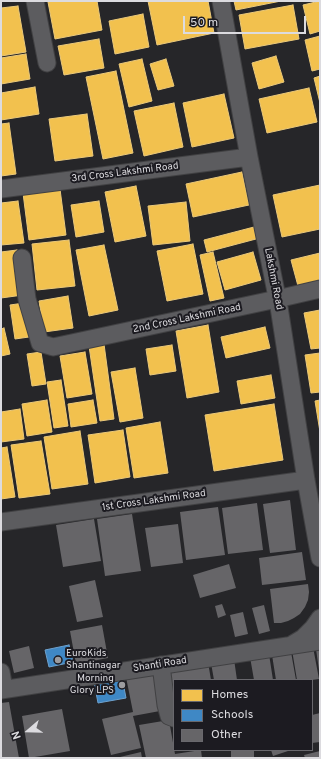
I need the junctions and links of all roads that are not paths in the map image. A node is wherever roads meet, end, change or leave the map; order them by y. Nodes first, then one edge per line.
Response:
1 (35, 1) edge
2 (221, 1) edge
3 (47, 63) dead end
4 (249, 157) junction
5 (1, 189) edge
6 (22, 258) dead end
7 (320, 288) edge
8 (278, 299) junction
9 (306, 480) junction
10 (1, 522) edge
11 (320, 558) edge
12 (320, 618) edge
13 (320, 641) edge
14 (291, 646) junction
15 (161, 665) junction
16 (1, 672) edge
17 (2, 689) edge
18 (173, 718) edge

1 - 3 street
2 - 4 street, Lakshmi Road
4 - 5 street, 3rd Cross Lakshmi Road
4 - 8 street, Lakshmi Road
6 - 8 street, 2nd Cross Lakshmi Road
7 - 8 street, 2nd Cross Lakshmi Road
8 - 9 street, Lakshmi Road
9 - 10 street, 1st Cross Lakshmi Road
9 - 11 street, Lakshmi Road
12 - 14 street
13 - 14 street, Shanti Road
14 - 15 street, Shanti Road
15 - 17 street, Shanti Road
15 - 18 street
16 - 17 street

